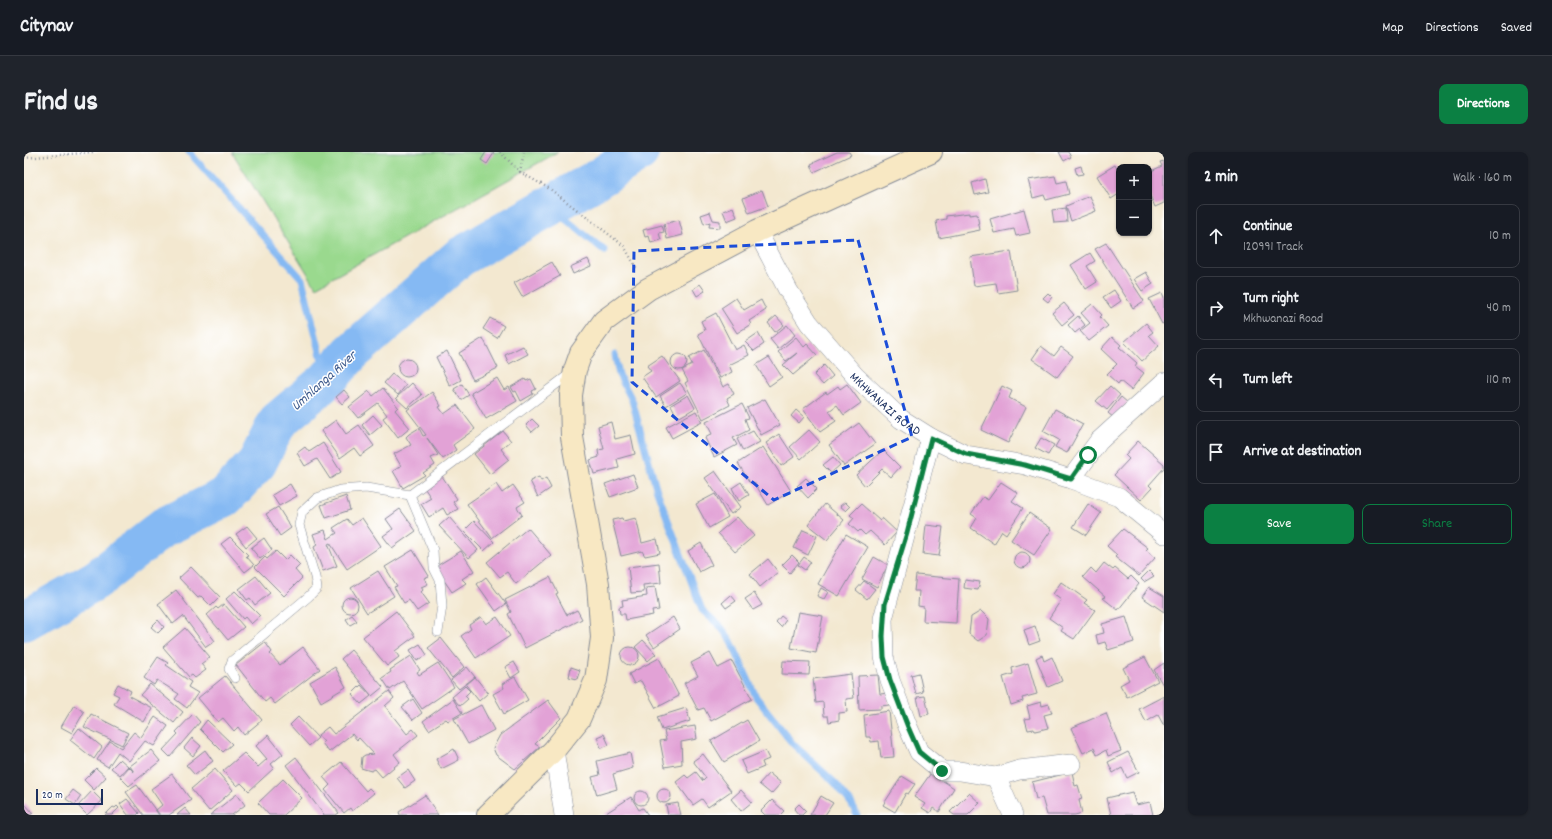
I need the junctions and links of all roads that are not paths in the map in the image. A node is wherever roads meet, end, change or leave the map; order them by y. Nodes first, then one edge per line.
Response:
1 (931, 152) edge
2 (758, 231) junction
3 (575, 370) junction
4 (1164, 382) edge
5 (931, 438) junction
6 (1071, 479) junction
7 (410, 495) junction
8 (1164, 534) edge
9 (438, 632) dead end
10 (235, 678) dead end
11 (554, 750) junction
12 (1071, 764) dead end
13 (996, 777) junction
14 (488, 815) edge
15 (564, 815) edge
16 (1014, 815) edge

1 - 2 street
2 - 3 street
2 - 5 street, MKHWANAZI ROAD
3 - 7 lane
3 - 11 street
4 - 6 street
5 - 6 street, MKHWANAZI ROAD
5 - 13 street
6 - 8 street, MKHWANAZI ROAD
7 - 9 lane
7 - 10 lane
11 - 14 street
11 - 15 street
12 - 13 street
13 - 16 street

